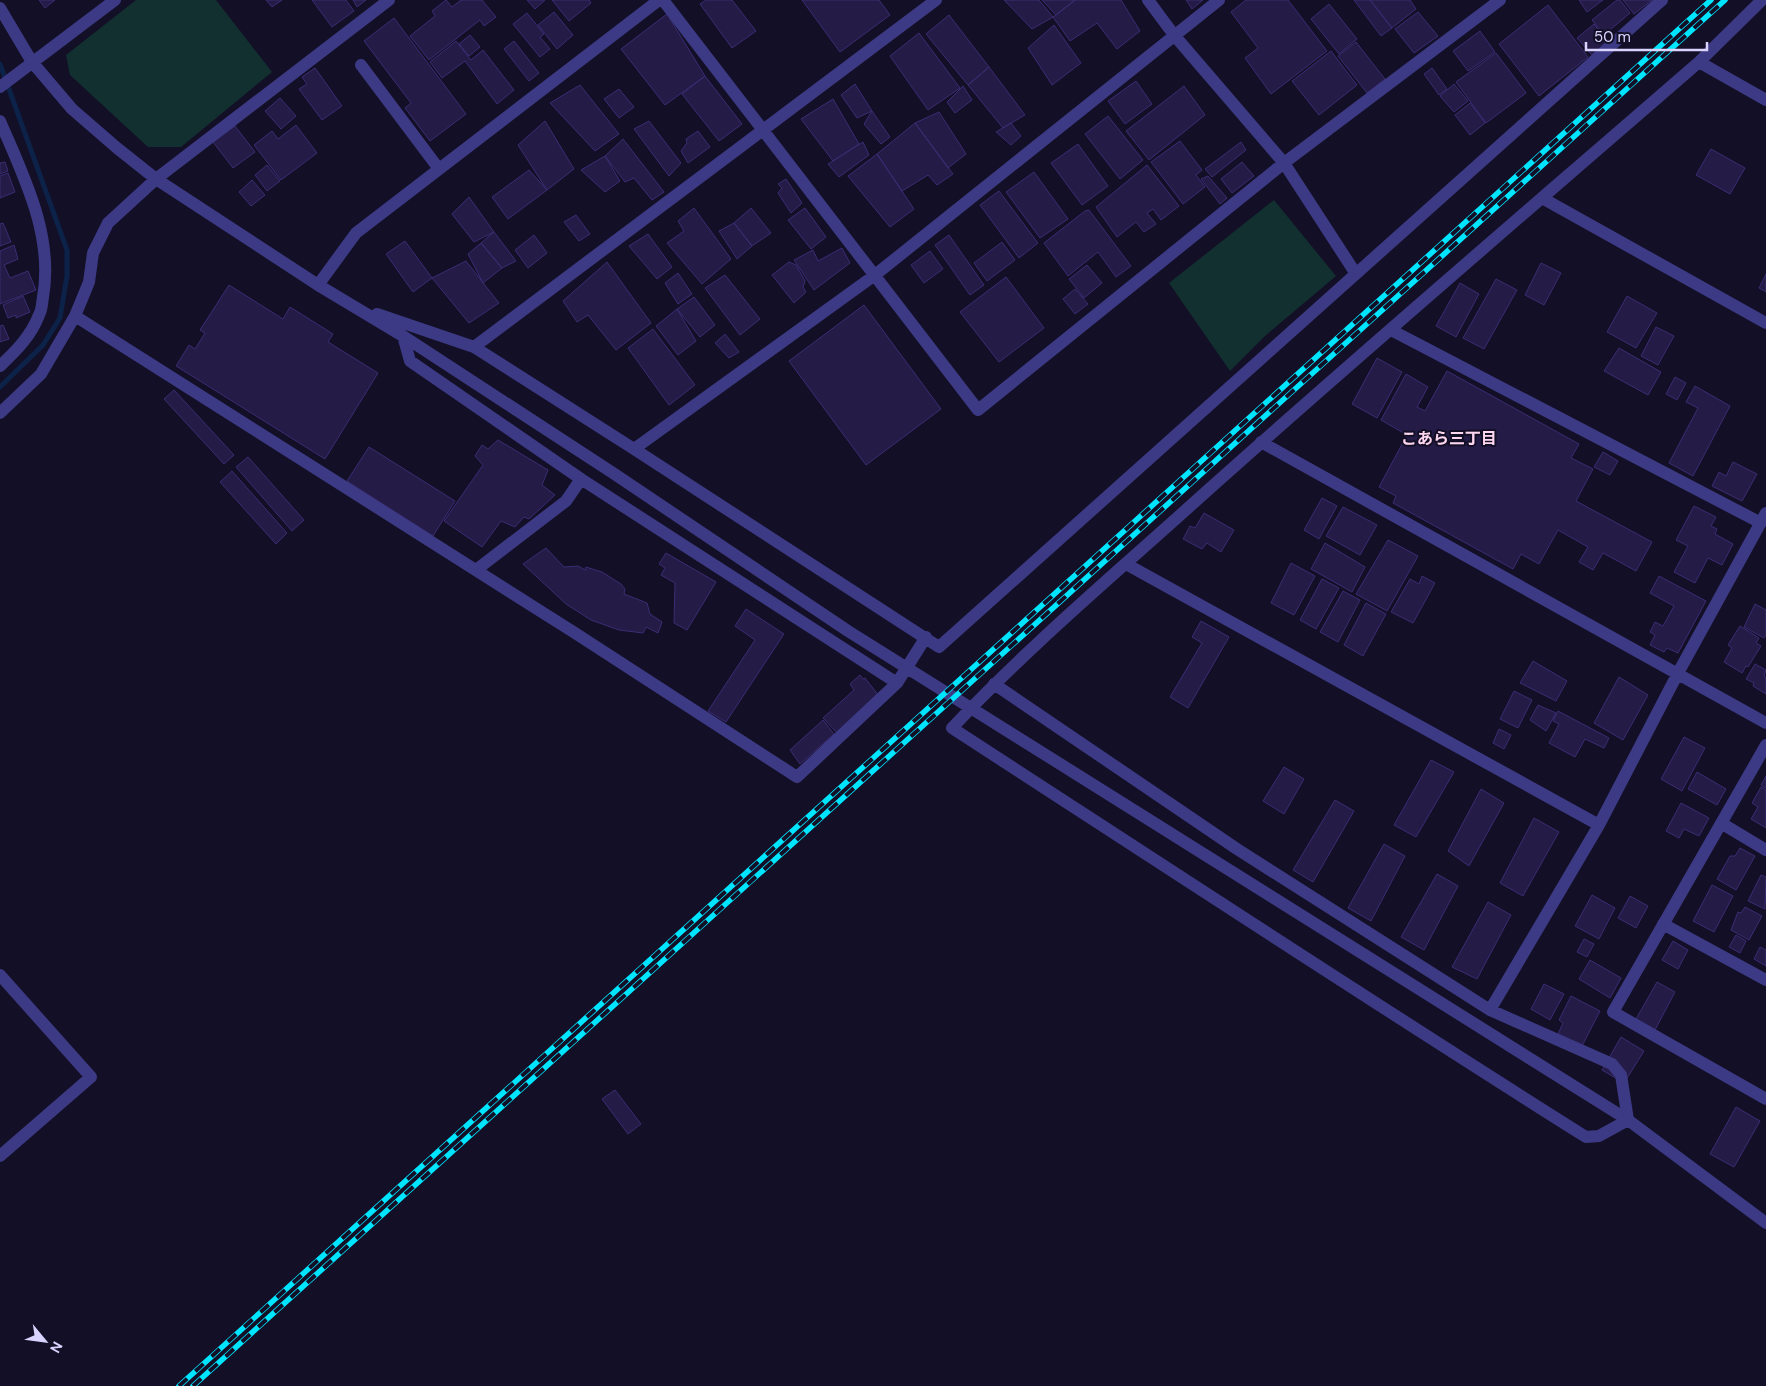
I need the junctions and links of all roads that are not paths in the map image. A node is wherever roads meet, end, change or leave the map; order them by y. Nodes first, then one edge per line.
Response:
1 (115, 0) edge
2 (389, 0) edge
3 (659, 0) edge
4 (663, 0) edge
5 (936, 0) edge
6 (1148, 0) edge
7 (1219, 0) edge
8 (1500, 0) edge
9 (1662, 0) edge
10 (1762, 0) edge
11 (0, 8) edge
12 (1174, 35) junction
13 (32, 62) junction
14 (1699, 62) junction
15 (361, 65) dead end
16 (0, 87) edge
17 (1766, 100) edge
18 (0, 120) edge
19 (764, 130) junction
20 (1284, 163) junction
21 (439, 169) junction
22 (156, 180) junction
23 (1542, 198) junction
24 (1356, 274) junction
25 (875, 275) junction
26 (318, 285) junction
27 (356, 306) junction
28 (75, 316) junction
29 (1766, 323) edge
30 (1391, 330) junction
31 (403, 336) junction
32 (474, 347) junction
33 (0, 366) edge
34 (0, 413) edge
35 (1261, 442) junction
36 (634, 449) junction
37 (581, 479) junction
38 (1763, 518) edge
39 (1126, 564) junction
40 (476, 570) junction
41 (926, 637) junction
42 (1678, 673) junction
43 (896, 684) junction
44 (994, 684) junction
45 (1766, 723) edge
46 (1766, 745) edge
47 (1721, 823) junction
48 (1599, 825) junction
49 (1766, 850) edge
50 (1663, 924) junction
51 (0, 975) edge
52 (1766, 980) edge
53 (1490, 1010) junction
54 (1766, 1099) edge
55 (1628, 1120) junction
56 (0, 1156) edge
57 (1766, 1223) edge

1 - 13 street
2 - 22 street
3 - 21 street
4 - 19 street
5 - 19 street
6 - 12 street
7 - 12 street
8 - 20 street
9 - 24 street
10 - 14 street
11 - 13 street
12 - 20 street
12 - 25 street
13 - 16 street
13 - 22 street
14 - 17 street
14 - 23 street
15 - 21 street
18 - 33 street
19 - 25 street
19 - 32 street
20 - 24 street
20 - 25 street
21 - 26 street
22 - 26 street
22 - 28 street
23 - 29 street
23 - 30 street
24 - 41 street
25 - 36 street
26 - 27 street
27 - 31 street
27 - 32 street
28 - 34 street
28 - 40 street
30 - 35 street
30 - 38 street
31 - 37 street
31 - 55 street
32 - 36 street
35 - 39 street
35 - 42 street
36 - 41 street
37 - 40 street
37 - 43 street
38 - 42 street
39 - 44 street
39 - 48 street
40 - 43 street
41 - 43 street
42 - 45 street
42 - 48 street
44 - 53 street
44 - 55 street
46 - 47 street
47 - 49 street
47 - 50 street
48 - 53 street
50 - 52 street
50 - 54 street
51 - 56 street
53 - 55 street
55 - 57 street

